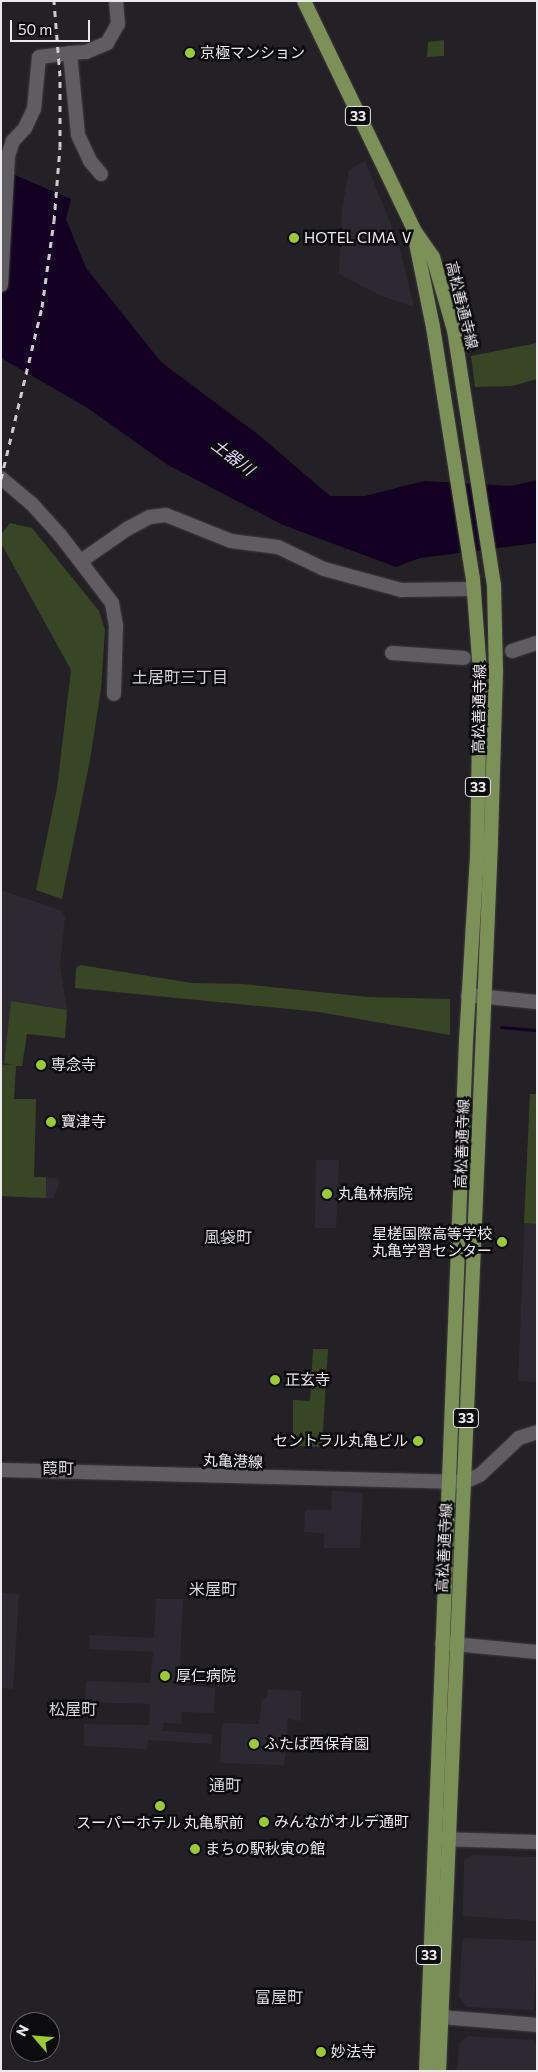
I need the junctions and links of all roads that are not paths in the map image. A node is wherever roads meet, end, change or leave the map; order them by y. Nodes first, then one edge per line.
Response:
1 (116, 1) edge
2 (304, 1) edge
3 (70, 53) junction
4 (101, 174) dead end
5 (414, 230) junction
6 (1, 286) edge
7 (1, 478) edge
8 (81, 561) junction
9 (473, 584) junction
10 (537, 643) edge
11 (512, 651) dead end
12 (392, 653) dead end
13 (464, 658) dead end
14 (114, 694) dead end
15 (468, 995) junction
16 (483, 997) junction
17 (537, 1002) edge
18 (537, 1432) edge
19 (1, 1470) edge
20 (457, 1482) junction
21 (449, 1645) junction
22 (537, 1652) edge
23 (434, 1839) junction
24 (449, 1839) junction
25 (537, 1842) edge
26 (427, 2016) junction
27 (442, 2016) junction
28 (537, 2025) edge
29 (426, 2071) edge
30 (439, 2071) edge

1 - 3 street
2 - 5 main road, 高松善通寺線 / 33
3 - 4 street
3 - 6 street
5 - 9 main road, 高松善通寺線 / 33
5 - 16 main road, 高松善通寺線 / 33
7 - 8 street
8 - 9 street
8 - 14 street
9 - 15 main road, 高松善通寺線 / 33
10 - 11 street
12 - 13 street
15 - 16 street
15 - 20 main road, 高松善通寺線 / 33
16 - 17 street
16 - 20 main road, 高松善通寺線 / 33
18 - 20 street
19 - 20 street, 丸亀港線
20 - 21 main road, 高松善通寺線 / 33
21 - 22 street
21 - 23 main road, 高松善通寺線 / 33
21 - 24 main road, 高松善通寺線 / 33
23 - 24 street
23 - 26 main road, 高松善通寺線 / 33
24 - 25 street
24 - 27 main road, 高松善通寺線 / 33
26 - 27 street
26 - 29 main road, 高松善通寺線 / 33
27 - 28 street
27 - 30 main road, 高松善通寺線 / 33

